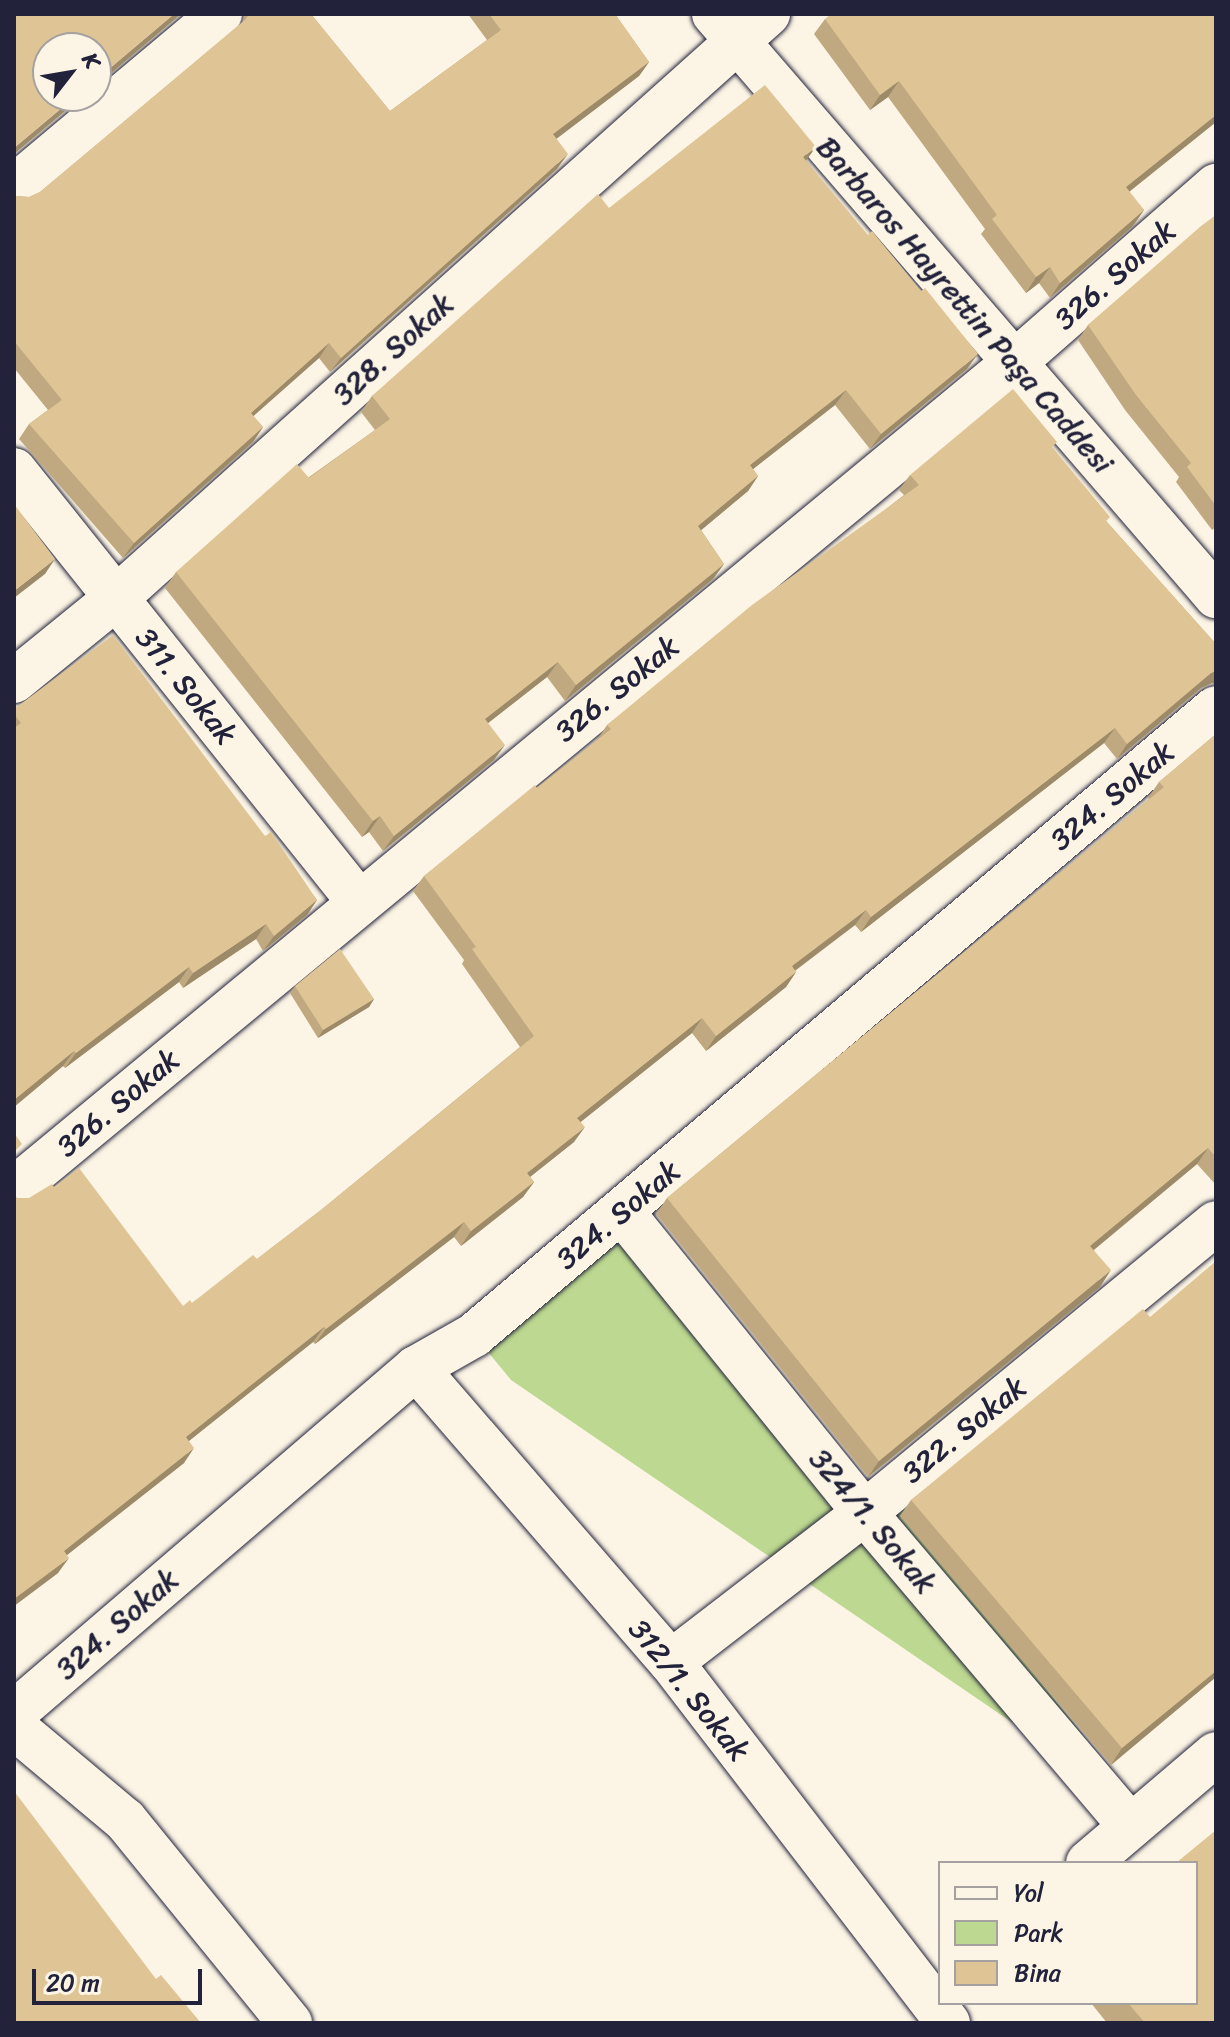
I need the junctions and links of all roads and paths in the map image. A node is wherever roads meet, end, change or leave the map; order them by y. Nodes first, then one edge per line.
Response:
1 (220, 14) edge
2 (739, 23) edge
3 (1216, 186) edge
4 (14, 187) edge
5 (1016, 361) junction
6 (14, 470) edge
7 (1216, 596) edge
8 (115, 599) junction
9 (14, 681) edge
10 (1216, 708) edge
11 (359, 902) junction
12 (14, 1189) edge
13 (622, 1212) junction
14 (1216, 1223) edge
15 (416, 1368) junction
16 (864, 1512) junction
17 (671, 1662) junction
18 (14, 1713) edge
19 (14, 1727) edge
20 (1216, 1754) edge
21 (1130, 1826) junction
22 (1090, 1861) edge
23 (930, 2009) edge
24 (290, 2023) edge

1 - 4 street
2 - 5 street, Barbaros Hayrettin Paşa Caddesi
2 - 8 street, 328. Sokak
3 - 5 street, 326. Sokak
5 - 7 street, Barbaros Hayrettin Paşa Caddesi
5 - 11 street, 326. Sokak
6 - 8 street, 311. Sokak
8 - 9 street, 328. Sokak
8 - 11 street, 311. Sokak
10 - 13 street, 324. Sokak
11 - 12 street, 326. Sokak
13 - 15 street, 324. Sokak
13 - 16 street, 324/1. Sokak
14 - 16 street, 322. Sokak
15 - 17 street, 312/1. Sokak
15 - 18 street, 324. Sokak
16 - 17 street, 322. Sokak
16 - 21 street, 324/1. Sokak
17 - 23 street, 312/1. Sokak
19 - 24 street
20 - 21 street
21 - 22 street

